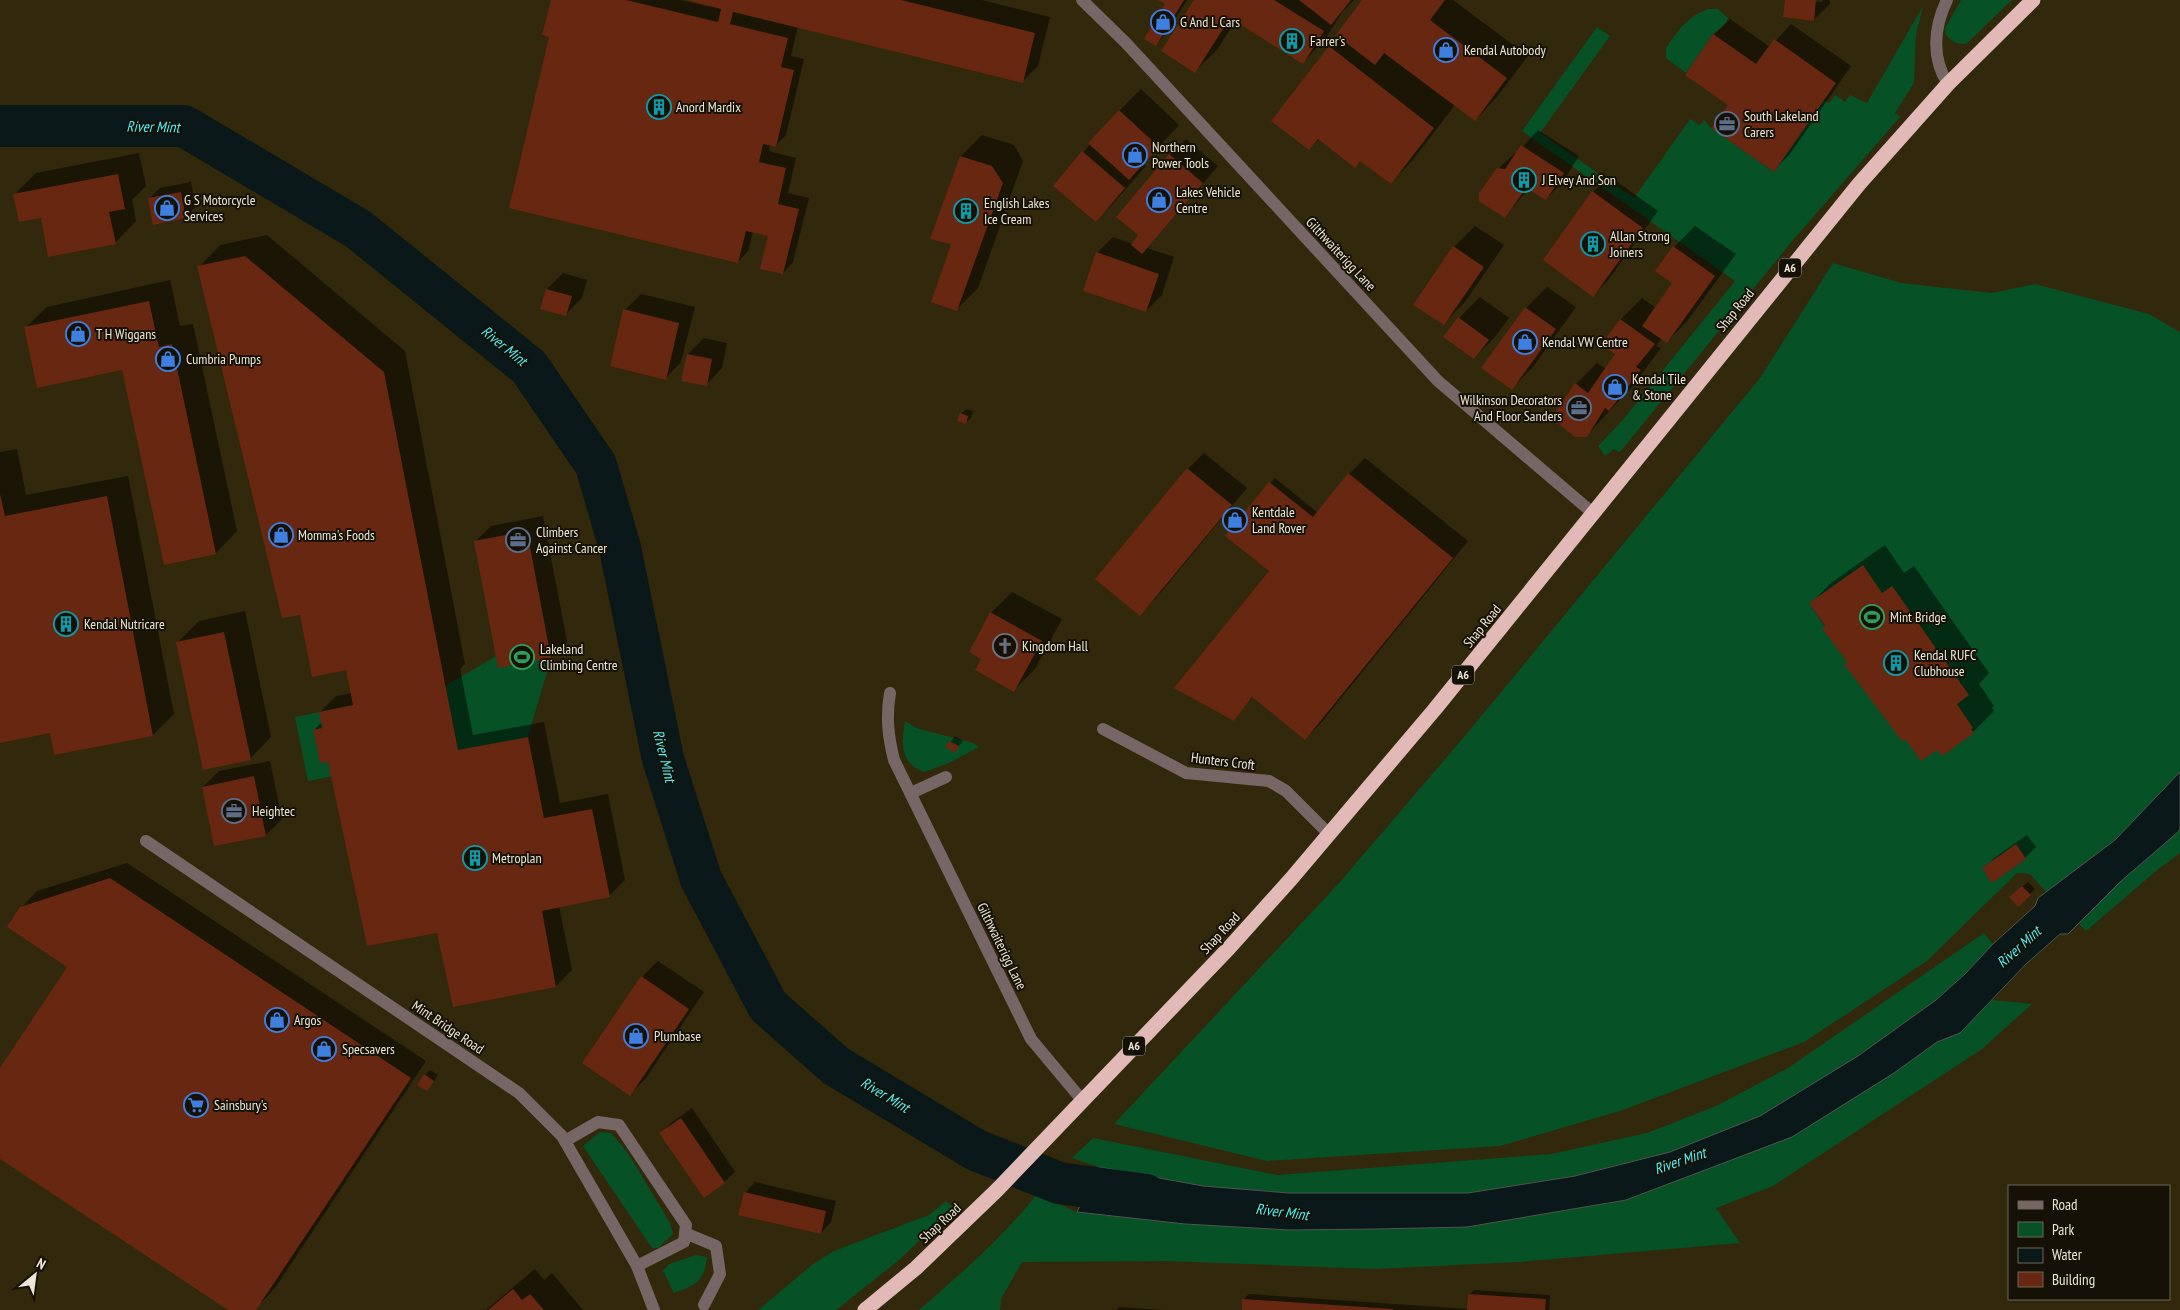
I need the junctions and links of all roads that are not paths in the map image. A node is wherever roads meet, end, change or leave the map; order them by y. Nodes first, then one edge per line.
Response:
1 (1082, 0) edge
2 (1947, 0) edge
3 (2034, 0) edge
4 (1948, 84) junction
5 (1594, 514) junction
6 (890, 693) dead end
7 (1103, 729) dead end
8 (946, 777) dead end
9 (911, 794) junction
10 (1329, 834) junction
11 (146, 841) dead end
12 (1082, 1100) junction
13 (565, 1142) junction
14 (685, 1233) junction
15 (637, 1266) junction
16 (704, 1305) dead end
17 (654, 1310) edge
18 (865, 1310) edge

1 - 5 street, Gilthwaiterigg Lane
2 - 4 street
3 - 4 highway, Shap Road / A6
4 - 5 highway, Shap Road / A6
5 - 10 highway, Shap Road / A6
6 - 9 street, Gilthwaiterigg Lane
7 - 10 street, Hunters Croft
8 - 9 street
9 - 12 street, Gilthwaiterigg Lane
10 - 12 highway, Shap Road / A6
11 - 13 street, Mint Bridge Road
12 - 18 highway, Shap Road / A6
13 - 14 street
13 - 15 street, Mint Bridge Road
14 - 15 street
14 - 16 street
15 - 17 street, Mint Bridge Road

